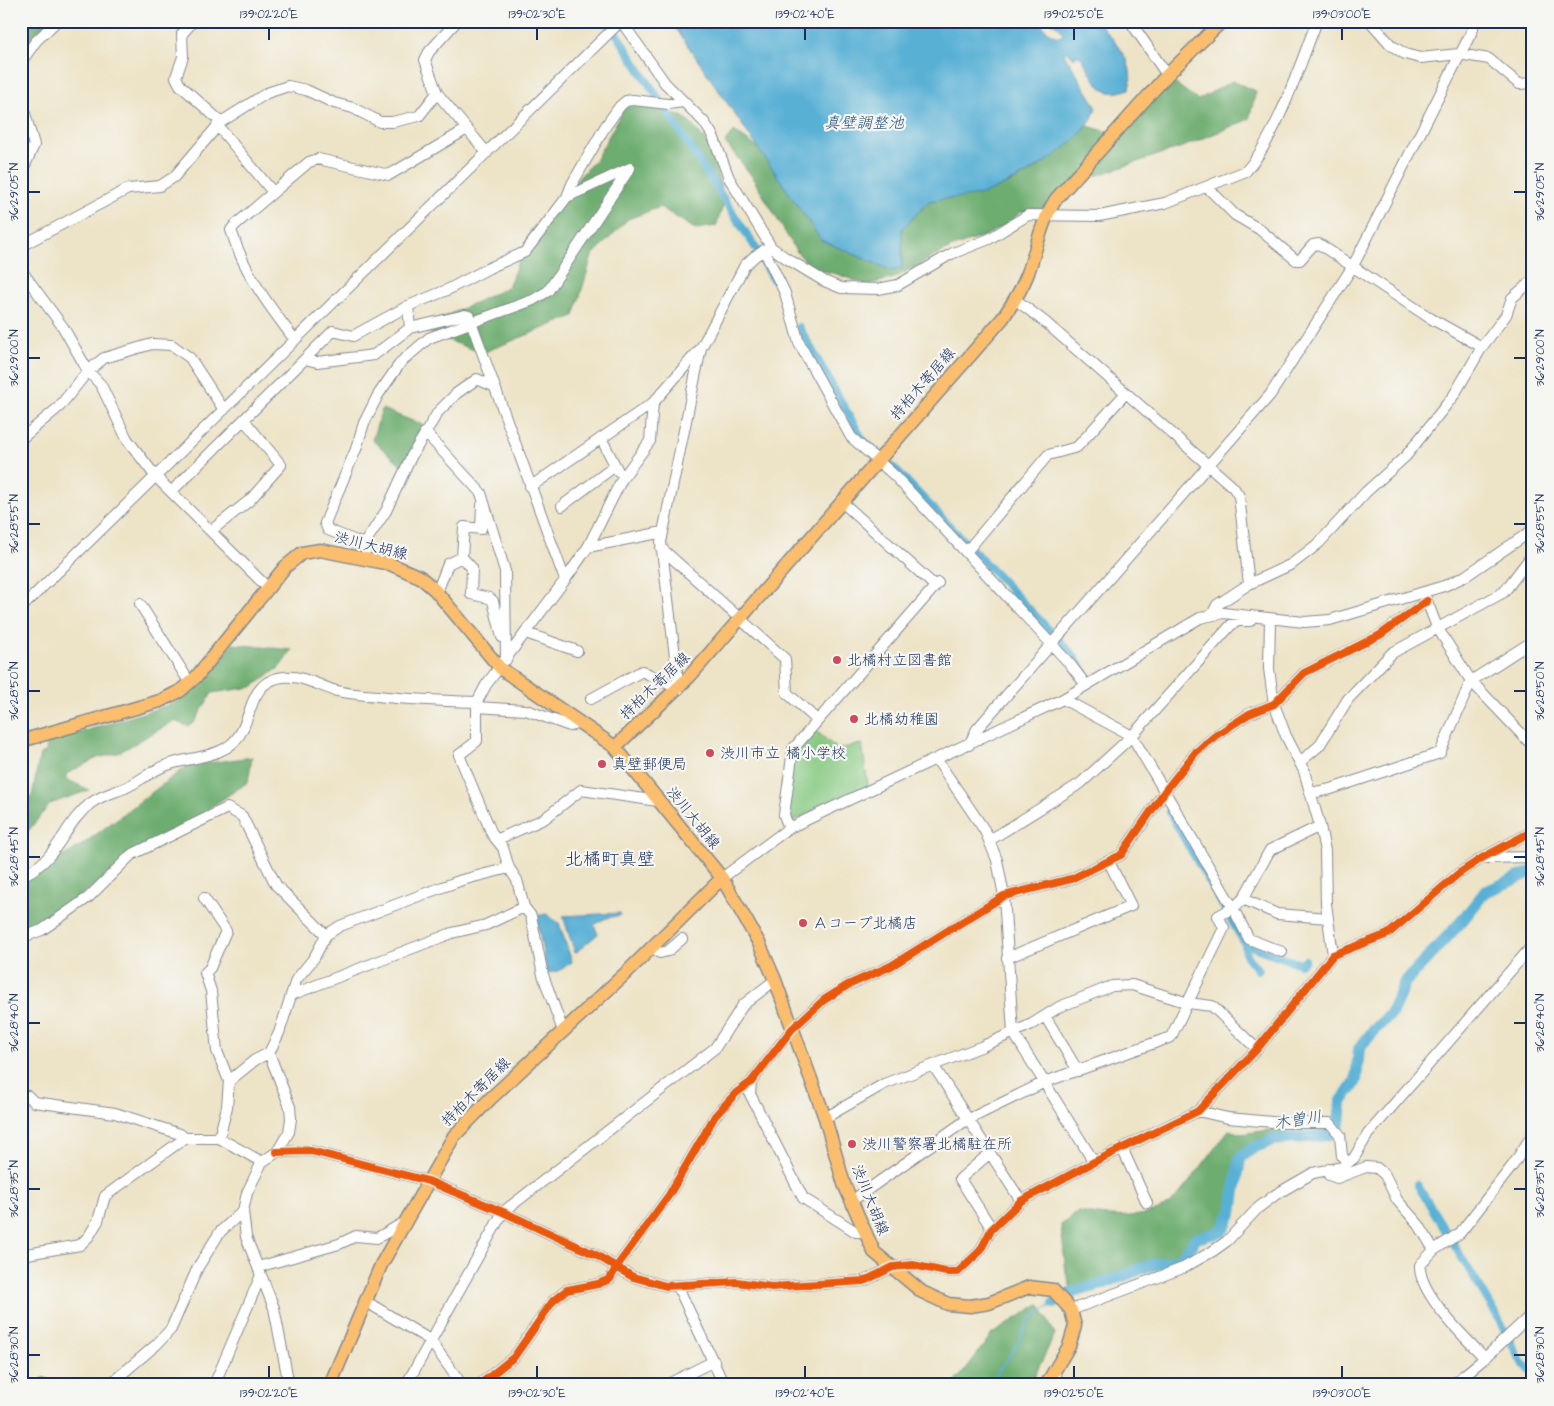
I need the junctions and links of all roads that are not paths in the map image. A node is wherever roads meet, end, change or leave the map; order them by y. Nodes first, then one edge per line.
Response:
1 (57, 21) edge
2 (193, 21) edge
3 (456, 21) edge
4 (621, 21) edge
5 (1130, 21) edge
6 (1222, 21) edge
7 (1317, 21) edge
8 (1370, 21) edge
9 (1473, 21) edge
10 (1459, 54) junction
11 (21, 62) edge
12 (1167, 75) junction
13 (1533, 83) edge
14 (437, 93) junction
15 (21, 100) edge
16 (683, 102) junction
17 (219, 123) junction
18 (467, 129) junction
19 (486, 153) junction
20 (22, 172) edge
21 (1207, 187) junction
22 (272, 192) junction
23 (567, 197) junction
24 (1045, 216) junction
25 (21, 246) edge
26 (763, 251) junction
27 (1353, 266) junction
28 (22, 271) edge
29 (1533, 280) edge
30 (1016, 300) junction
31 (408, 306) junction
32 (471, 322) junction
33 (410, 328) junction
34 (296, 340) junction
35 (1482, 347) junction
36 (701, 348) junction
37 (305, 359) junction
38 (88, 371) junction
39 (493, 386) junction
40 (1125, 394) junction
41 (653, 403) junction
42 (224, 410) junction
43 (244, 420) junction
44 (425, 432) junction
45 (601, 438) junction
46 (21, 439) edge
47 (880, 457) junction
48 (1209, 465) junction
49 (615, 466) junction
50 (156, 477) junction
51 (622, 480) junction
52 (176, 487) dead end
53 (530, 487) junction
54 (483, 499) junction
55 (841, 501) junction
56 (562, 506) dead end
57 (212, 530) junction
58 (1533, 530) edge
59 (662, 532) junction
60 (364, 544) junction
61 (588, 546) junction
62 (661, 548) junction
63 (966, 551) junction
64 (1533, 554) edge
65 (462, 557) junction
66 (369, 559) junction
67 (565, 580) junction
68 (1249, 584) junction
69 (267, 587) junction
70 (437, 592) junction
71 (1426, 597) junction
72 (140, 604) dead end
73 (21, 608) edge
74 (1213, 614) junction
75 (740, 619) junction
76 (1270, 621) junction
77 (1437, 628) junction
78 (526, 633) junction
79 (506, 639) junction
80 (1533, 641) edge
81 (1051, 642) junction
82 (577, 651) dead end
83 (503, 664) junction
84 (1471, 681) junction
85 (190, 683) junction
86 (1086, 685) junction
87 (678, 689) junction
88 (591, 699) dead end
89 (1063, 699) junction
90 (477, 704) junction
91 (1274, 704) junction
92 (817, 720) junction
93 (579, 722) junction
94 (1132, 736) junction
95 (21, 742) edge
96 (968, 745) junction
97 (1533, 746) edge
98 (614, 747) junction
99 (937, 760) junction
100 (1300, 762) junction
101 (1165, 791) junction
102 (1311, 793) junction
103 (658, 801) junction
104 (1320, 826) junction
105 (789, 828) junction
106 (1533, 831) edge
107 (498, 839) junction
108 (990, 840) junction
109 (1533, 857) edge
110 (1482, 858) junction
111 (1109, 862) junction
112 (509, 868) junction
113 (21, 876) edge
114 (722, 878) junction
115 (1004, 896) junction
116 (204, 898) dead end
117 (1243, 899) junction
118 (524, 907) junction
119 (1231, 908) junction
120 (1328, 918) junction
121 (326, 935) junction
122 (21, 938) edge
123 (682, 939) dead end
124 (1533, 945) edge
125 (652, 947) junction
126 (1282, 952) dead end
127 (1333, 956) junction
128 (1007, 958) junction
129 (775, 980) junction
130 (291, 995) junction
131 (1188, 1003) junction
132 (1045, 1016) junction
133 (792, 1029) junction
134 (563, 1031) junction
135 (1013, 1032) junction
136 (1257, 1049) junction
137 (269, 1053) junction
138 (933, 1065) junction
139 (1078, 1071) junction
140 (229, 1081) junction
141 (751, 1082) junction
142 (1045, 1082) junction
143 (28, 1096) dead end
144 (1198, 1111) junction
145 (825, 1118) junction
146 (968, 1119) junction
147 (1533, 1134) edge
148 (185, 1138) junction
149 (219, 1138) junction
150 (1122, 1148) junction
151 (277, 1152) junction
152 (990, 1153) junction
153 (262, 1162) junction
154 (1094, 1162) junction
155 (1348, 1163) junction
156 (1328, 1169) junction
157 (428, 1181) junction
158 (853, 1200) junction
159 (1021, 1201) junction
160 (1147, 1203) dead end
161 (243, 1210) junction
162 (503, 1212) junction
163 (405, 1222) junction
164 (992, 1229) junction
165 (865, 1232) junction
166 (1434, 1250) junction
167 (21, 1255) edge
168 (617, 1266) junction
169 (894, 1267) junction
170 (259, 1271) junction
171 (678, 1287) junction
172 (365, 1301) junction
173 (1069, 1307) junction
174 (1533, 1313) edge
175 (430, 1340) junction
176 (1485, 1358) junction
177 (714, 1361) junction
178 (1054, 1370) junction
179 (41, 1385) edge
180 (45, 1385) edge
181 (109, 1385) edge
182 (214, 1385) edge
183 (289, 1385) edge
184 (330, 1385) edge
185 (406, 1385) edge
186 (462, 1385) edge
187 (479, 1385) edge
188 (666, 1385) edge
189 (724, 1385) edge
190 (1046, 1385) edge
191 (1059, 1385) edge
192 (1452, 1385) edge

1 - 11 street
2 - 17 street
3 - 14 street
4 - 16 street
4 - 19 street
5 - 12 street
6 - 12 main road, 持柏木寄居線
7 - 21 street
8 - 10 street
9 - 10 street
10 - 13 street
10 - 27 street
12 - 24 main road, 持柏木寄居線
14 - 17 street
14 - 18 street
15 - 20 street
16 - 23 street
16 - 26 street
17 - 22 street
17 - 25 street
18 - 19 street
18 - 22 street
19 - 34 street
21 - 24 street
21 - 27 street
22 - 34 street
23 - 31 street
23 - 32 street
24 - 26 street
24 - 30 main road, 持柏木寄居線
26 - 36 street
26 - 47 street
27 - 35 street
27 - 48 street
28 - 38 street
29 - 35 street
30 - 40 street
30 - 47 main road, 持柏木寄居線
31 - 33 street
31 - 37 street
32 - 33 street
32 - 39 street
32 - 60 street
33 - 37 street
34 - 42 street
35 - 68 street
36 - 41 street
36 - 59 street
37 - 43 street
38 - 42 street
38 - 46 street
38 - 50 street
39 - 44 street
39 - 53 street
40 - 48 street
40 - 63 street
41 - 45 street
41 - 51 street
42 - 50 street
43 - 52 street
43 - 57 street
44 - 54 street
44 - 60 street
45 - 49 street
45 - 53 street
47 - 55 main road, 持柏木寄居線
47 - 63 street
48 - 68 street
48 - 81 street
49 - 51 street
49 - 56 street
50 - 57 street
50 - 73 street
51 - 61 street
53 - 67 street
54 - 65 street
54 - 79 street
55 - 75 main road, 持柏木寄居線
55 - 92 street
57 - 69 street
58 - 71 street
59 - 61 street
59 - 62 street
60 - 66 street
61 - 67 street
62 - 75 street
62 - 87 street
63 - 81 street
64 - 77 street
65 - 70 street
65 - 79 street
66 - 69 main road, 渋川大胡線
66 - 70 main road, 渋川大胡線
67 - 78 street
68 - 74 street
69 - 85 main road, 渋川大胡線
70 - 83 main road, 渋川大胡線
71 - 76 street
71 - 77 street
71 - 91 street
72 - 85 street
74 - 76 street
74 - 86 street
75 - 87 main road, 持柏木寄居線
75 - 92 street
76 - 91 street
76 - 94 street
77 - 84 street
77 - 100 street
78 - 82 street
78 - 83 street
79 - 83 street
80 - 84 street
81 - 86 street
81 - 96 street
83 - 90 street
83 - 93 main road, 渋川大胡線
84 - 97 street
84 - 102 street
85 - 95 main road, 渋川大胡線
86 - 89 street
87 - 88 street
87 - 98 main road, 持柏木寄居線
89 - 94 street
89 - 96 street
90 - 93 street
90 - 107 street
90 - 113 street
91 - 100 street
91 - 101 street
92 - 105 street
93 - 98 main road, 渋川大胡線
94 - 101 street
94 - 108 street
96 - 99 street
98 - 103 main road, 渋川大胡線
99 - 105 street
99 - 108 street
100 - 102 street
101 - 111 street
101 - 119 street
102 - 104 street
103 - 107 street
103 - 114 main road, 渋川大胡線
104 - 117 street
104 - 120 street
105 - 114 street
106 - 110 street
107 - 112 street
108 - 115 street
109 - 110 street
110 - 127 street
111 - 115 street
111 - 128 street
112 - 118 street
112 - 121 street
114 - 125 main road, 持柏木寄居線
114 - 129 main road, 渋川大胡線
115 - 128 street
115 - 133 street
116 - 140 street
117 - 119 street
117 - 120 street
118 - 130 street
118 - 134 street
119 - 126 street
119 - 131 street
120 - 127 street
121 - 122 street
121 - 130 street
123 - 125 street
124 - 155 street
125 - 134 main road, 持柏木寄居線
127 - 136 street
128 - 135 street
129 - 133 main road, 渋川大胡線
129 - 162 street
130 - 137 street
131 - 132 street
131 - 136 street
131 - 139 street
132 - 135 street
132 - 139 street
133 - 141 street
133 - 145 main road, 渋川大胡線
134 - 157 main road, 持柏木寄居線
135 - 138 street
135 - 142 street
136 - 144 street
137 - 140 street
137 - 151 street
138 - 145 street
138 - 146 street
139 - 142 street
140 - 149 street
141 - 165 street
141 - 168 street
142 - 146 street
142 - 154 street
143 - 148 street
144 - 150 street
144 - 155 street
145 - 158 main road, 渋川大胡線
146 - 152 street
146 - 158 street
147 - 166 street
148 - 149 street
148 - 167 street
149 - 153 street
150 - 154 street
150 - 160 street
151 - 153 street
151 - 157 street
152 - 159 street
152 - 164 street
153 - 161 street
154 - 159 street
155 - 156 street
156 - 166 street
156 - 173 street
157 - 162 street
157 - 163 main road, 持柏木寄居線
158 - 165 main road, 渋川大胡線
159 - 164 street
161 - 170 street
161 - 181 street
162 - 168 street
162 - 175 street
163 - 170 street
163 - 172 main road, 持柏木寄居線
164 - 169 street
165 - 169 main road, 渋川大胡線
166 - 176 street
168 - 171 street
168 - 187 street
169 - 171 street
169 - 173 main road, 渋川大胡線
170 - 182 street
170 - 183 street
171 - 177 street
172 - 175 street
172 - 184 main road, 持柏木寄居線
173 - 178 main road
174 - 176 street
175 - 185 street
175 - 186 street
176 - 192 street
177 - 188 street
177 - 189 street
178 - 190 main road
178 - 191 street
179 - 180 street

